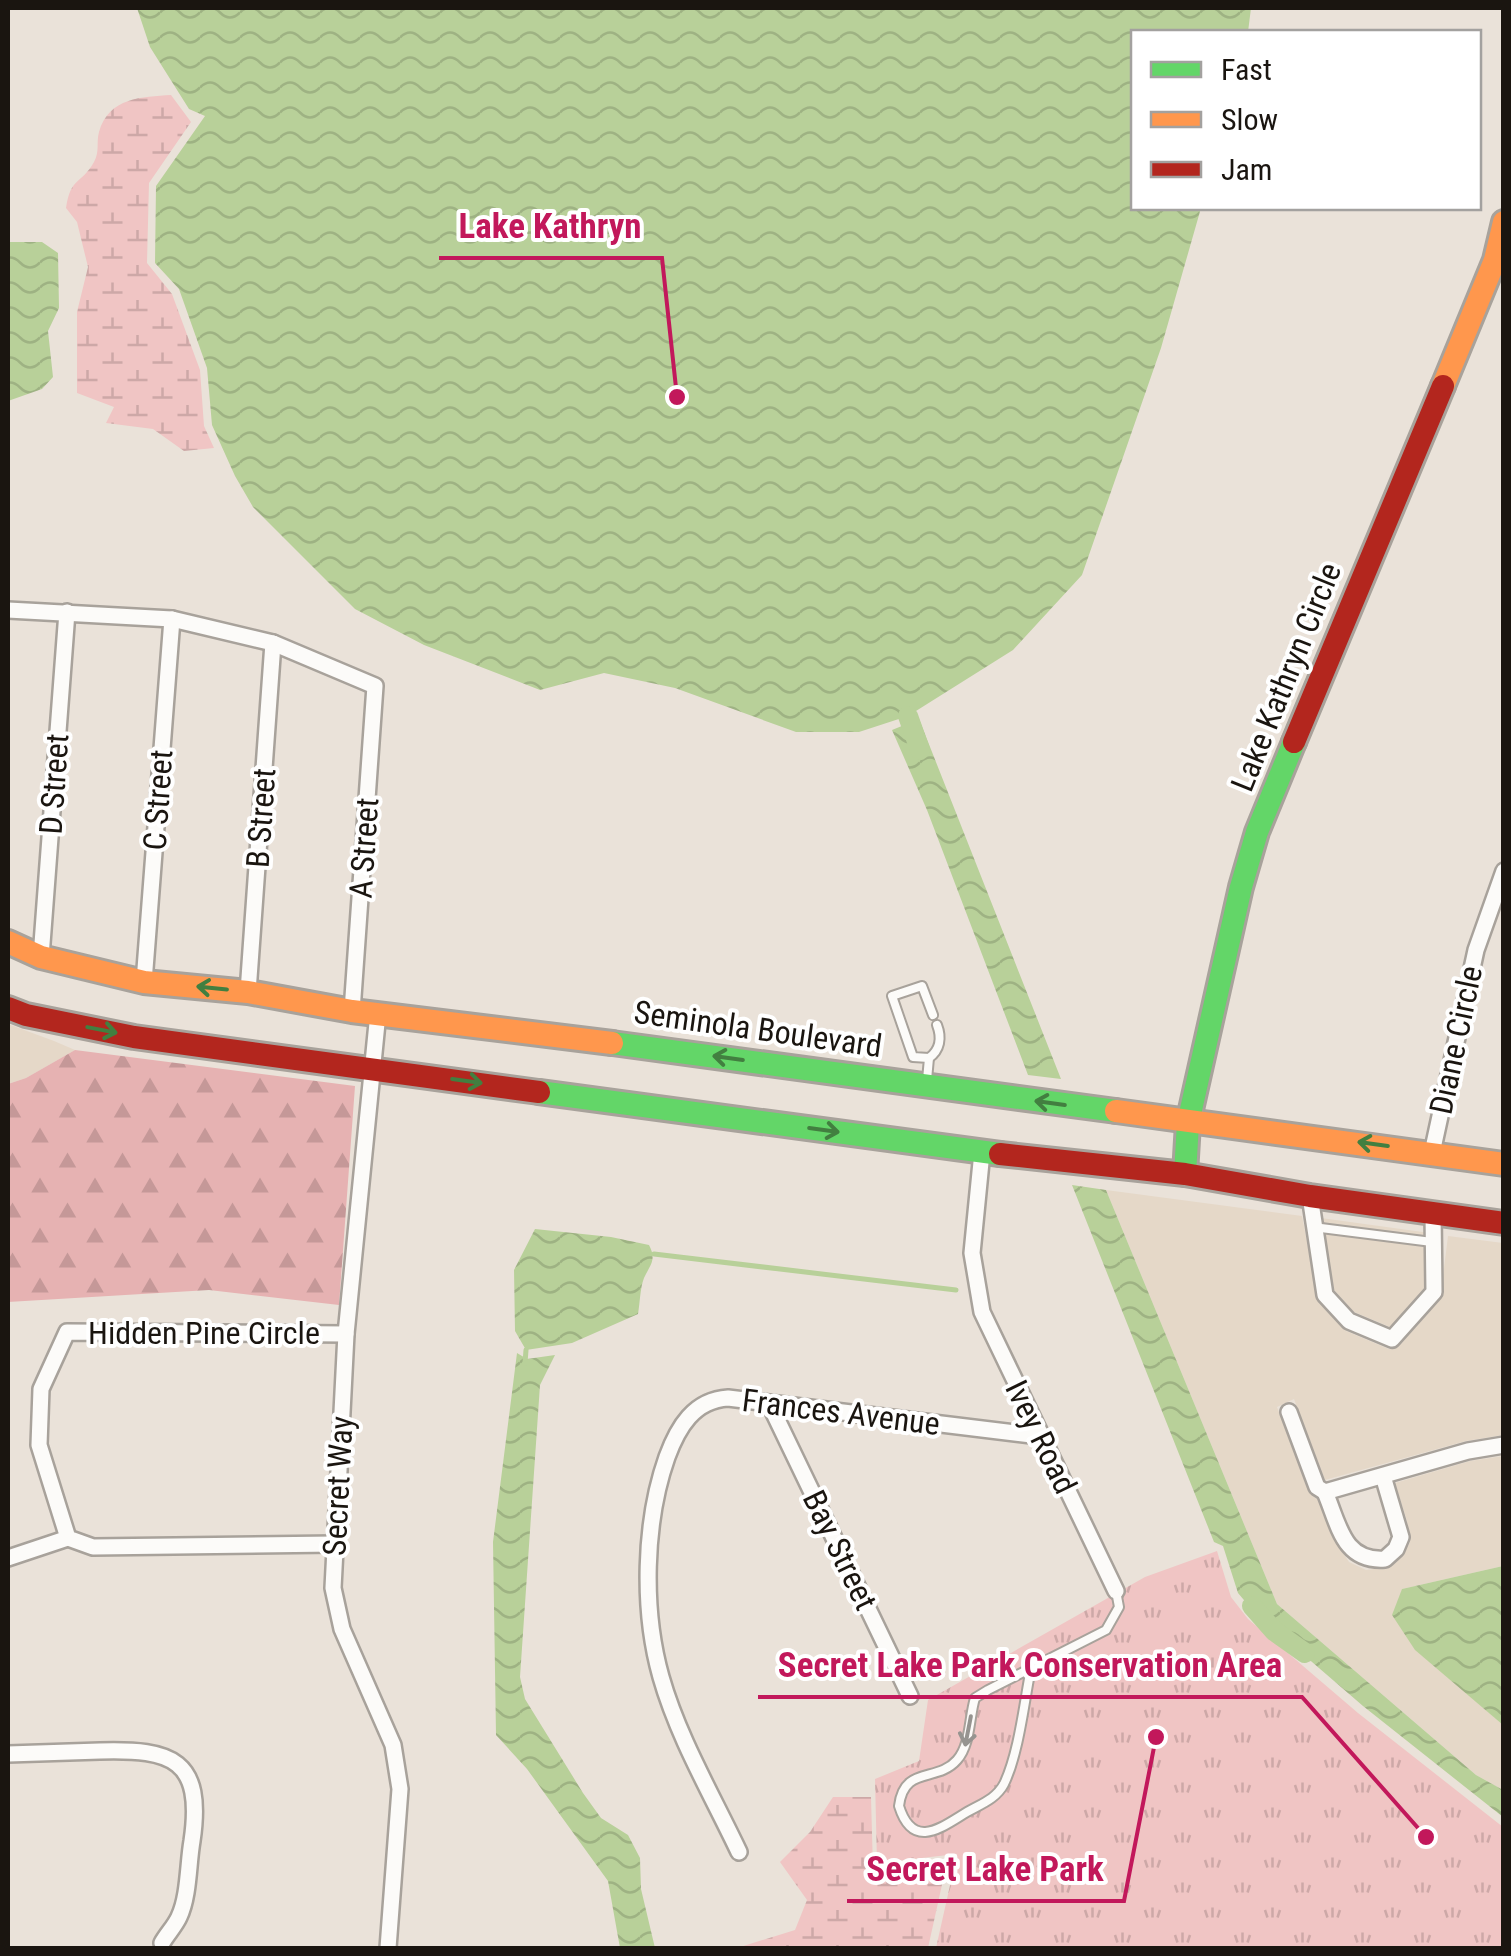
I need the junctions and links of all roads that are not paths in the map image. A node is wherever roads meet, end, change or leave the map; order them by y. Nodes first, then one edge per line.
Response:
1 (1504, 222) edge
2 (8, 610) edge
3 (67, 612) junction
4 (172, 619) junction
5 (273, 643) junction
6 (1504, 872) edge
7 (8, 942) edge
8 (41, 957) junction
9 (144, 982) junction
10 (248, 992) junction
11 (8, 1008) edge
12 (352, 1011) junction
13 (378, 1014) junction
14 (933, 1014) dead end
15 (936, 1025) dead end
16 (929, 1058) junction
17 (371, 1068) junction
18 (927, 1085) junction
19 (1188, 1122) junction
20 (982, 1152) junction
21 (1432, 1153) junction
22 (1504, 1164) edge
23 (1185, 1174) junction
24 (1310, 1196) junction
25 (1433, 1213) junction
26 (1504, 1223) edge
27 (1312, 1227) junction
28 (1435, 1242) junction
29 (346, 1334) junction
30 (770, 1404) junction
31 (1289, 1412) dead end
32 (1040, 1436) junction
33 (1504, 1445) edge
34 (1383, 1476) junction
35 (1325, 1492) junction
36 (68, 1538) junction
37 (335, 1544) junction
38 (8, 1558) edge
39 (1116, 1591) joint
40 (1031, 1668) junction
41 (910, 1696) dead end
42 (8, 1754) edge
43 (739, 1852) dead end
44 (162, 1943) dead end
45 (388, 1948) edge

1 - 19 main road, Lake Kathryn Circle
2 - 3 street
3 - 4 street
3 - 8 street, D Street
4 - 5 street
4 - 9 street, C Street
5 - 10 street, B Street
5 - 12 street, A Street
6 - 21 street, Diane Circle
7 - 8 main road, Seminola Boulevard
8 - 9 main road, Seminola Boulevard
10 -> 9 main road, Seminola Boulevard
10 - 12 main road, Seminola Boulevard
11 -> 17 main road
12 - 13 main road, Seminola Boulevard
13 - 17 street, Secret Way
18 -> 13 main road, Seminola Boulevard
14 - 16 lane
15 - 16 lane
16 - 18 lane
17 -> 20 main road
17 - 29 street, Secret Way
19 -> 18 main road, Seminola Boulevard
21 -> 19 main road, Seminola Boulevard
19 - 23 main road, Lake Kathryn Circle
20 - 23 main road
20 - 32 street, Ivey Road
21 - 22 main road, Seminola Boulevard
23 - 24 main road
24 - 25 main road
24 - 27 street
25 - 26 main road
25 - 28 street
27 - 28 lane
27 - 28 street
29 - 36 street, Hidden Pine Circle
29 - 37 street, Secret Way
30 - 32 street, Frances Avenue
30 - 41 street, Bay Street
30 - 43 street, Frances Avenue
31 - 35 street
32 - 39 street, Ivey Road
33 - 34 street
34 - 35 street
34 - 35 street
36 - 37 street
36 - 38 street
37 - 45 street, Secret Way
39 - 40 lane, Ivey Road
40 -> 40 lane, Ivey Road
42 - 44 street

